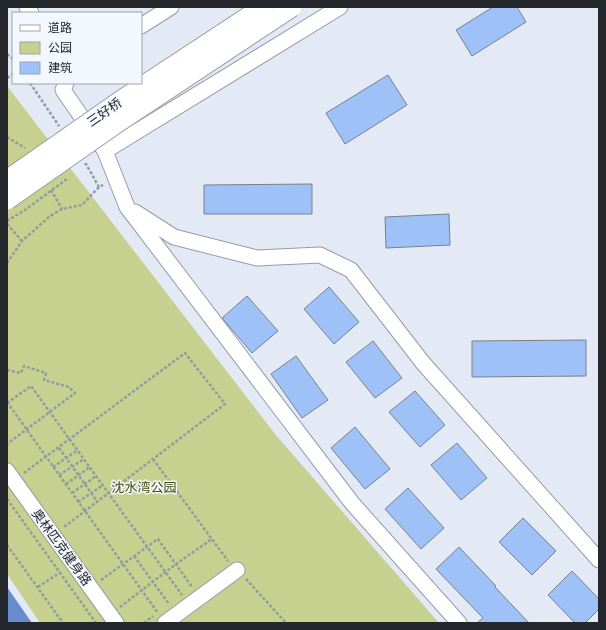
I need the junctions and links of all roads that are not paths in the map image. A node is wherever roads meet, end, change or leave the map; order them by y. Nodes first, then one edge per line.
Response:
1 (171, 7) edge
2 (263, 7) edge
3 (292, 7) edge
4 (340, 7) edge
5 (142, 25) edge
6 (66, 84) edge
7 (106, 151) junction
8 (7, 180) edge
9 (7, 200) edge
10 (127, 207) junction
11 (11, 476) edge
12 (599, 560) edge
13 (237, 570) road end
14 (161, 618) edge
15 (113, 619) edge
16 (458, 623) edge

1 - 5 street
2 - 8 main road, 三好桥, bridge
3 - 9 main road, bridge
4 - 7 street
6 - 7 street
7 - 10 street
10 - 12 street
10 - 16 street
11 - 15 street, 奥林匹克健身路
13 - 14 street

